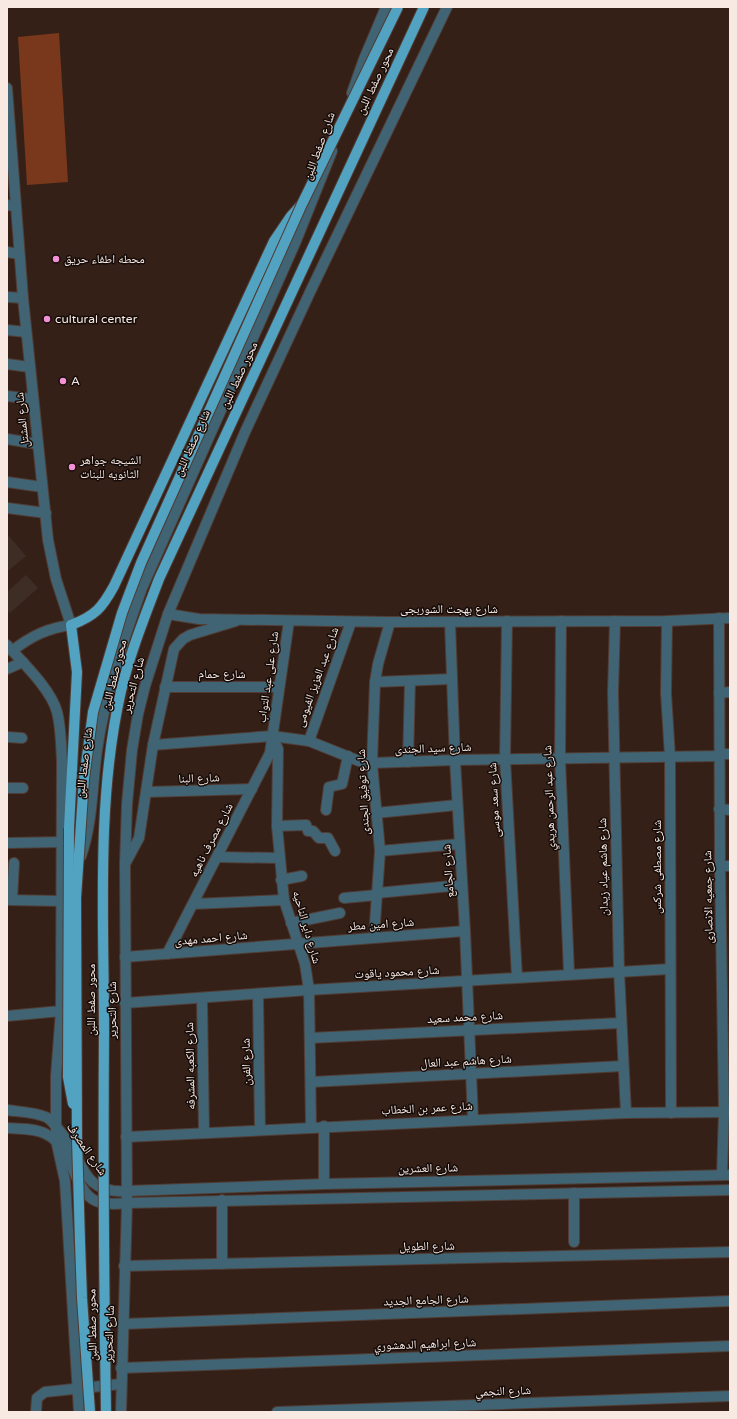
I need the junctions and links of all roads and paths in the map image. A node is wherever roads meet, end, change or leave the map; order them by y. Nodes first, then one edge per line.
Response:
1 (386, 7) edge
2 (398, 7) edge
3 (424, 7) edge
4 (447, 7) edge
5 (7, 88) edge
6 (7, 100) edge
7 (9, 147) edge
8 (10, 162) edge
9 (302, 204) junction
10 (11, 206) edge
11 (7, 252) edge
12 (19, 254) junction
13 (7, 297) edge
14 (23, 298) junction
15 (7, 330) edge
16 (26, 332) junction
17 (7, 364) edge
18 (29, 367) junction
19 (7, 396) edge
20 (32, 399) junction
21 (7, 439) edge
22 (37, 444) junction
23 (7, 482) edge
24 (42, 487) junction
25 (7, 508) edge
26 (46, 513) junction
27 (168, 614) junction
28 (719, 618) junction
29 (730, 618) edge
30 (237, 620) junction
31 (289, 621) junction
32 (507, 621) junction
33 (561, 621) junction
34 (615, 621) junction
35 (667, 621) junction
36 (351, 622) junction
37 (390, 622) junction
38 (450, 622) junction
39 (71, 625) junction
40 (10, 648) edge
41 (23, 662) junction
42 (7, 669) edge
43 (451, 679) junction
44 (410, 680) junction
45 (375, 682) junction
46 (166, 687) junction
47 (280, 687) junction
48 (730, 692) edge
49 (719, 693) junction
50 (272, 736) junction
51 (7, 737) edge
52 (22, 738) dead end
53 (309, 741) junction
54 (153, 745) junction
55 (730, 754) edge
56 (719, 755) junction
57 (348, 756) junction
58 (670, 757) junction
59 (614, 758) junction
60 (505, 759) junction
61 (560, 759) junction
62 (455, 760) junction
63 (408, 762) junction
64 (372, 763) junction
65 (7, 788) edge
66 (23, 788) dead end
67 (252, 789) junction
68 (147, 792) junction
69 (457, 806) junction
70 (326, 810) dead end
71 (719, 810) junction
72 (730, 810) edge
73 (376, 813) junction
74 (277, 826) junction
75 (7, 842) edge
76 (61, 842) junction
77 (459, 844) junction
78 (335, 851) dead end
79 (380, 851) junction
80 (217, 857) junction
81 (279, 858) junction
82 (14, 863) dead end
83 (125, 864) junction
84 (725, 866) edge
85 (302, 876) dead end
86 (281, 880) junction
87 (462, 885) junction
88 (377, 894) junction
89 (344, 898) dead end
90 (10, 900) edge
91 (284, 900) junction
92 (60, 901) junction
93 (192, 904) junction
94 (340, 913) dead end
95 (725, 918) edge
96 (291, 923) junction
97 (465, 931) junction
98 (374, 937) junction
99 (299, 944) junction
100 (167, 954) junction
101 (125, 957) junction
102 (670, 969) junction
103 (619, 971) junction
104 (726, 973) edge
105 (569, 974) junction
106 (517, 978) junction
107 (467, 980) junction
108 (309, 990) junction
109 (258, 994) junction
110 (202, 998) junction
111 (125, 1004) junction
112 (61, 1011) junction
113 (7, 1016) edge
114 (620, 1023) junction
115 (726, 1025) edge
116 (469, 1030) junction
117 (310, 1038) junction
118 (623, 1066) junction
119 (471, 1073) junction
120 (727, 1079) edge
121 (310, 1082) junction
122 (7, 1110) edge
123 (671, 1112) junction
124 (727, 1112) edge
125 (626, 1113) junction
126 (473, 1119) junction
127 (324, 1126) junction
128 (56, 1127) junction
129 (311, 1127) junction
130 (7, 1128) edge
131 (260, 1130) junction
132 (204, 1133) junction
133 (126, 1137) junction
134 (77, 1138) junction
135 (56, 1140) junction
136 (726, 1175) edge
137 (324, 1184) junction
138 (730, 1190) edge
139 (126, 1191) junction
140 (574, 1193) junction
141 (222, 1200) junction
142 (126, 1203) junction
143 (574, 1242) dead end
144 (730, 1252) edge
145 (222, 1264) junction
146 (124, 1266) junction
147 (730, 1301) edge
148 (122, 1324) junction
149 (730, 1346) edge
150 (121, 1368) junction
151 (121, 1384) junction
152 (77, 1389) junction
153 (730, 1396) edge
154 (36, 1412) edge
155 (79, 1412) edge
156 (90, 1412) edge
157 (106, 1412) edge
158 (121, 1412) edge
159 (277, 1412) edge

1 - 92 street, شارع صفط اللبن
2 - 9 main road, محور صفط اللبن, bridge
3 - 157 main road, محور صفط اللبن, bridge
4 - 27 street, شارع التحرير
5 - 6 street, شارع المشتل
6 - 7 street, شارع المشتل
7 - 8 street, شارع المشتل
8 - 10 street, شارع المشتل
9 - 39 main road
9 - 134 main road, محور صفط اللبن, bridge
10 - 12 street, شارع المشتل
11 - 12 street
12 - 14 street, شارع المشتل
13 - 14 street
14 - 16 street, شارع المشتل
15 - 16 street
16 - 18 street, شارع المشتل
17 - 18 street
18 - 20 street, شارع المشتل
19 - 20 street
20 - 22 street, شارع المشتل
21 - 22 street
22 - 24 street, شارع المشتل
23 - 24 street
24 - 26 street, شارع المشتل
25 - 26 street
26 - 39 street, شارع المشتل
27 - 30 street, شارع بهجت الشوربجى
27 - 83 street, شارع التحرير
28 - 29 street, شارع بهجت الشوربجى
28 - 35 street, شارع بهجت الشوربجى
28 - 49 street, شارع جمعيه الانصارى
30 - 31 street, شارع بهجت الشوربجى
30 - 46 street
31 - 36 street, شارع بهجت الشوربجى
31 - 47 street, شارع على عبد التواب
32 - 33 street, شارع بهجت الشوربجى
32 - 38 street, شارع بهجت الشوربجى
32 - 60 street, شارع سعد موسى
33 - 34 street, شارع بهجت الشوربجى
33 - 61 street, شارع عبد الرحمن هريدي
34 - 35 street, شارع بهجت الشوربجى
34 - 59 street, شارع هاشم عياد زيدان
35 - 58 street, شارع مصطفى شركس
36 - 37 street, شارع بهجت الشوربجى
36 - 53 street, شارع عبد العزيز الفيومى
37 - 38 street, شارع بهجت الشوربجى
37 - 45 street, شارع توفيق الجندى
38 - 43 street, شارع الجامع
39 - 40 street
39 - 134 main road, bridge
40 - 41 street
41 - 42 street
41 - 76 street
43 - 44 street
43 - 62 street, شارع الجامع
44 - 45 street
44 - 63 street
45 - 64 street, شارع توفيق الجندى
46 - 47 street, شارع حمام
46 - 54 street
47 - 50 street, شارع على عبد التواب
48 - 49 street
49 - 56 street, شارع جمعيه الانصارى
50 - 53 street, شارع سيد الجندى
50 - 54 street, شارع سيد الجندى
50 - 67 street, شارع مصرف ناهيه
50 - 74 street, شارع داير الناحيه
51 - 52 street
53 - 57 street, شارع سيد الجندى
54 - 68 street
55 - 56 street, شارع سيد الجندى
56 - 58 street, شارع سيد الجندى
56 - 71 street, شارع جمعيه الانصارى
57 - 64 street, شارع سيد الجندى
57 - 70 street
58 - 59 street, شارع سيد الجندى
58 - 102 street, شارع مصطفى شركس
59 - 61 street, شارع سيد الجندى
59 - 103 street, شارع هاشم عياد زيدان
60 - 61 street, شارع سيد الجندى
60 - 62 street, شارع سيد الجندى
60 - 106 street, شارع سعد موسى
61 - 105 street, شارع عبد الرحمن هريدي
62 - 63 street, شارع سيد الجندى
62 - 69 street, شارع الجامع
63 - 64 street, شارع سيد الجندى
64 - 73 street, شارع توفيق الجندى
65 - 66 street
67 - 68 street, شارع البنا
67 - 80 street, شارع مصرف ناهيه
68 - 83 street
69 - 73 street
69 - 77 street, شارع الجامع
71 - 72 street
71 - 84 street, شارع جمعيه الانصارى
73 - 79 street, شارع توفيق الجندى
74 - 78 street
74 - 81 street, شارع داير الناحيه
75 - 76 street
76 - 92 street
77 - 79 street
77 - 87 street, شارع الجامع
79 - 88 street, شارع توفيق الجندى
80 - 81 street
80 - 93 street, شارع مصرف ناهيه
81 - 86 street, شارع داير الناحيه
82 - 90 street
83 - 101 street, شارع التحرير
84 - 95 street, شارع جمعيه الانصارى
85 - 86 street
86 - 91 street, شارع داير الناحيه
87 - 88 street
87 - 97 street, شارع الجامع
88 - 89 street
88 - 98 street, شارع توفيق الجندى
90 - 92 street
91 - 93 street
91 - 96 street, شارع داير الناحيه
92 - 112 street
93 - 100 street, شارع مصرف ناهيه
94 - 96 street
95 - 104 street, شارع جمعيه الانصارى
96 - 99 street, شارع داير الناحيه
97 - 98 street, شارع امين مطر
97 - 107 street, شارع الجامع
98 - 99 street, شارع امين مطر
99 - 100 street, شارع احمد مهدى
99 - 108 street, شارع داير الناحيه
100 - 101 street, شارع احمد مهدى
101 - 111 street, شارع التحرير
102 - 103 street, شارع محمود ياقوت
102 - 123 street, شارع مصطفى شركس
103 - 105 street, شارع محمود ياقوت
103 - 114 street, شارع هاشم عياد زيدان
104 - 115 street, شارع جمعيه الانصارى
105 - 106 street, شارع محمود ياقوت
106 - 107 street, شارع محمود ياقوت
107 - 108 street, شارع محمود ياقوت
107 - 116 street, شارع الجامع
108 - 109 street, شارع محمود ياقوت
108 - 117 street, شارع داير الناحيه
109 - 110 street, شارع محمود ياقوت
109 - 131 street, شارع الفرن
110 - 111 street, شارع محمود ياقوت
110 - 132 street, شارع الكعبه المشرفه
111 - 133 street, شارع التحرير
112 - 113 street
112 - 128 street
114 - 116 street, شارع محمد سعيد
114 - 118 street, شارع هاشم عياد زيدان
115 - 120 street, شارع جمعيه الانصارى
116 - 117 street, شارع محمد سعيد
116 - 119 street, شارع الجامع
117 - 121 street, شارع داير الناحيه
118 - 119 street, شارع هاشم عبد العال
118 - 125 street, شارع هاشم عياد زيدان
119 - 121 street, شارع هاشم عبد العال
119 - 126 street, شارع الجامع
120 - 124 street, شارع جمعيه الانصارى
121 - 129 street, شارع داير الناحيه
122 - 128 street, شارع المصرف
123 - 124 street, شارع عمر بن الخطاب
123 - 125 street, شارع عمر بن الخطاب
124 - 136 street, شارع جمعيه الانصارى
125 - 126 street, شارع عمر بن الخطاب
126 - 127 street, شارع عمر بن الخطاب
127 - 129 street, شارع عمر بن الخطاب
127 - 137 street
128 - 135 street
128 - 139 street, شارع المصرف
129 - 131 street, شارع عمر بن الخطاب
130 - 135 street, شارع المصرف
131 - 132 street, شارع عمر بن الخطاب
132 - 133 street, شارع عمر بن الخطاب
133 - 139 street, شارع التحرير
134 - 156 main road, محور صفط اللبن, bridge
135 - 142 street, شارع المصرف
135 - 152 street
136 - 137 street, شارع العشرين
137 - 139 street, شارع العشرين
138 - 140 street
139 - 142 street, شارع التحرير
140 - 141 street
140 - 143 street
141 - 142 street
141 - 145 street
142 - 146 street, شارع التحرير
144 - 145 street, شارع الطويل
145 - 146 street, شارع الطويل
146 - 148 street, شارع التحرير
147 - 148 street, شارع الجامع الجديد
148 - 150 street, شارع التحرير
149 - 150 street, شارع ابراهيم الدهشوري
150 - 151 street, شارع التحرير
151 - 152 street
151 - 158 street, شارع التحرير
152 - 154 street
152 - 155 street
153 - 159 street, شارع النجمي

